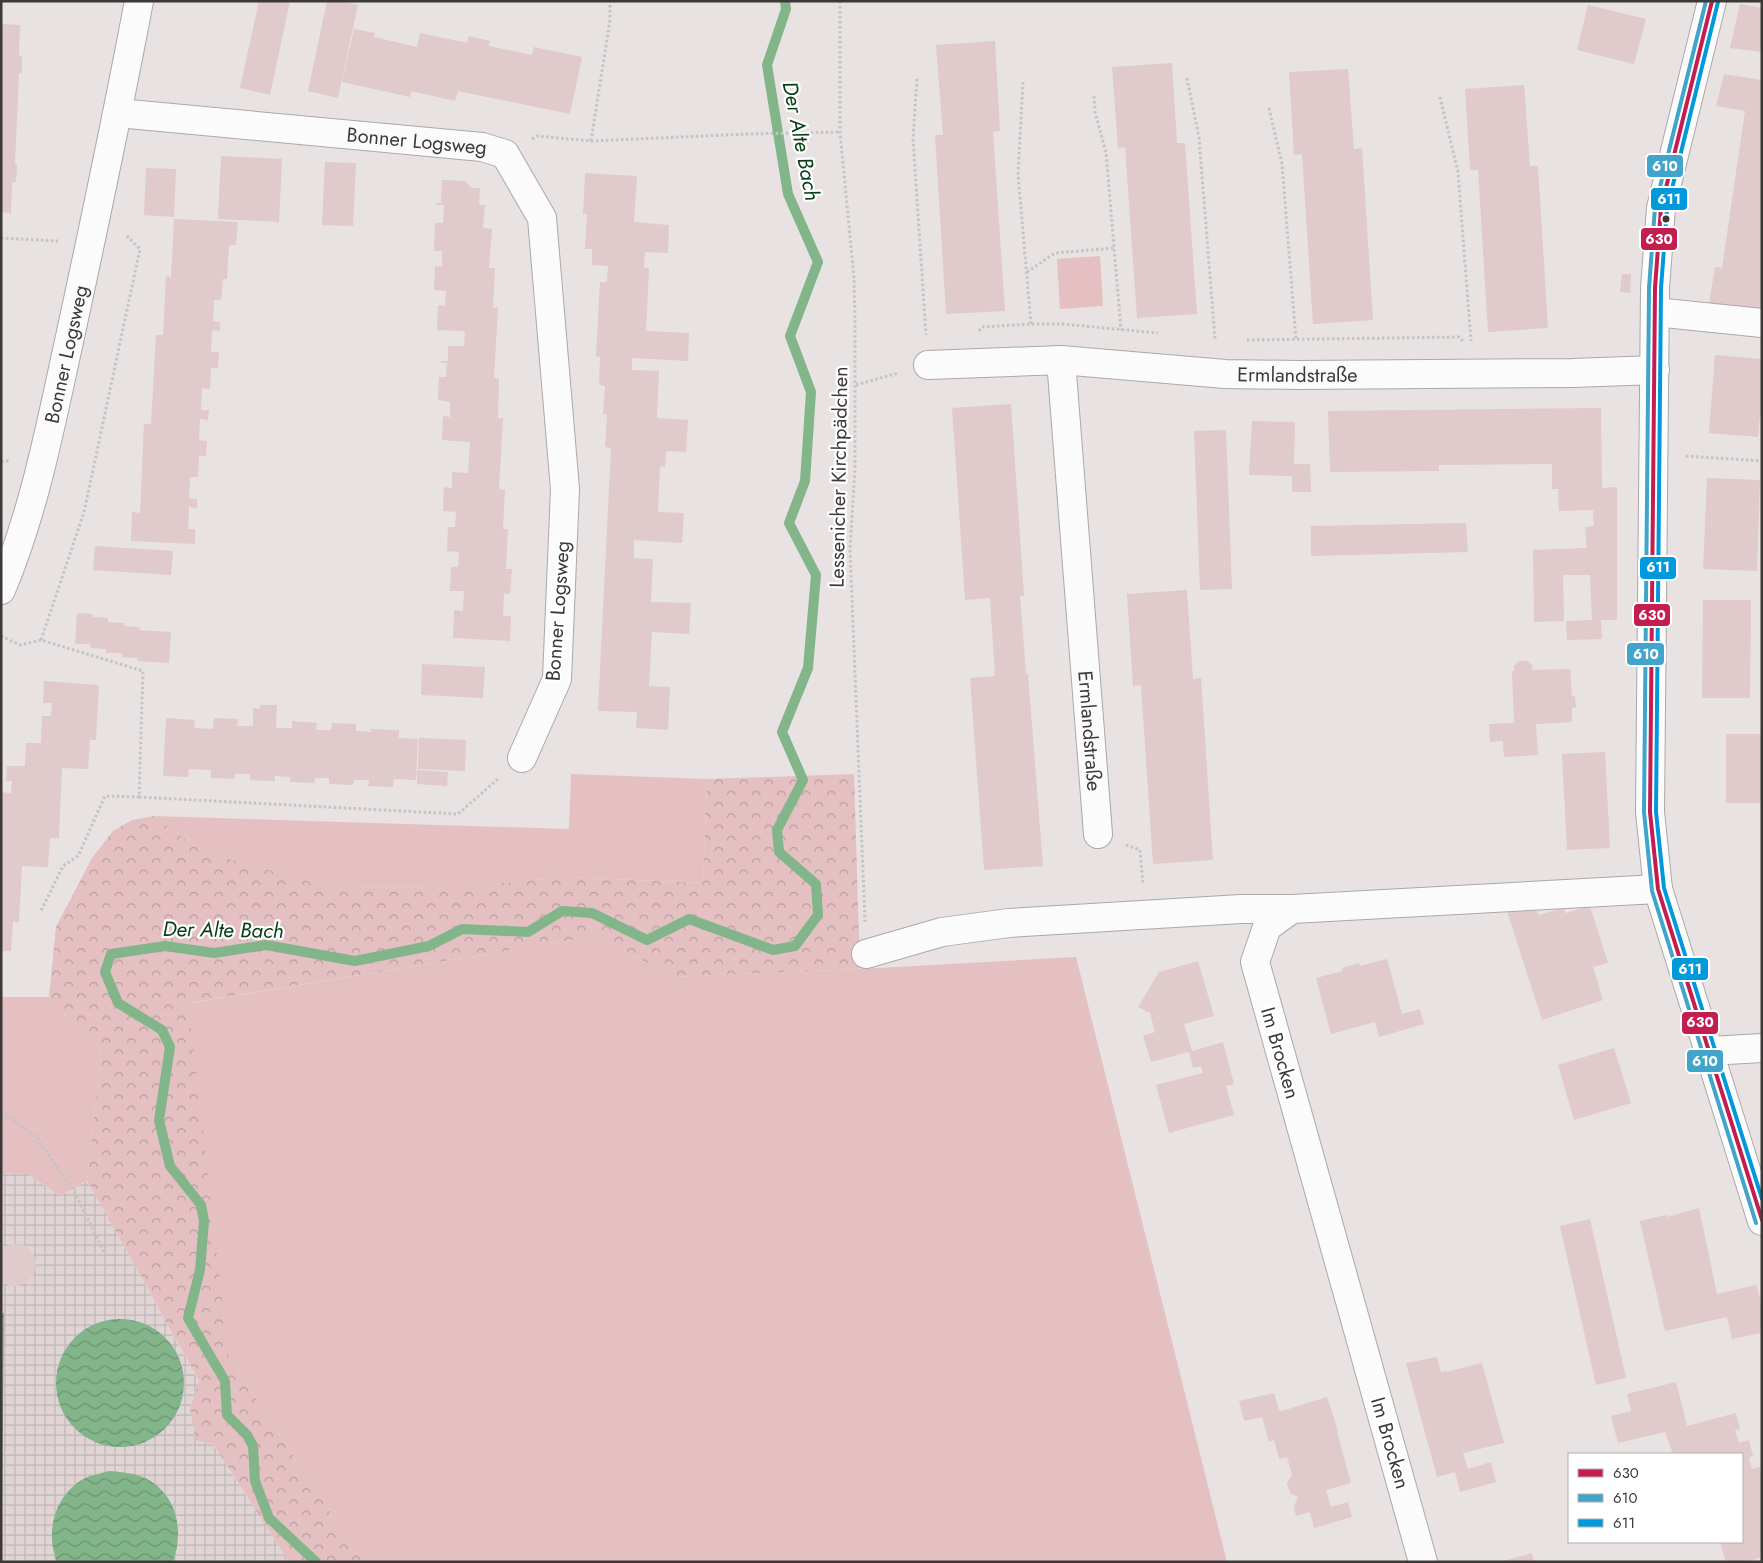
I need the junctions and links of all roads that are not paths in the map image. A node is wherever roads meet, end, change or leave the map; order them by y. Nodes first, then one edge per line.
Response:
1 (139, 1) edge
2 (1712, 1) edge
3 (118, 113) junction
4 (1655, 312) junction
5 (1762, 322) edge
6 (1061, 360) junction
7 (941, 364) road end
8 (1655, 370) junction
9 (1, 590) edge
10 (522, 758) road end
11 (1098, 834) road end
12 (1658, 889) junction
13 (1292, 909) junction
14 (866, 954) road end
15 (1762, 1048) edge
16 (1709, 1051) junction
17 (1762, 1221) edge
18 (1423, 1562) edge

1 - 3 street, Bonner Logsweg
2 - 4 street
3 - 9 street, Bonner Logsweg
3 - 10 street, Bonner Logsweg
4 - 5 street
4 - 8 street
6 - 7 street, Ermlandstraße
6 - 8 street, Ermlandstraße
6 - 11 street, Ermlandstraße
8 - 12 street
12 - 13 street
12 - 16 street
13 - 14 street
13 - 18 street, Im Brocken
15 - 16 street
16 - 17 street

